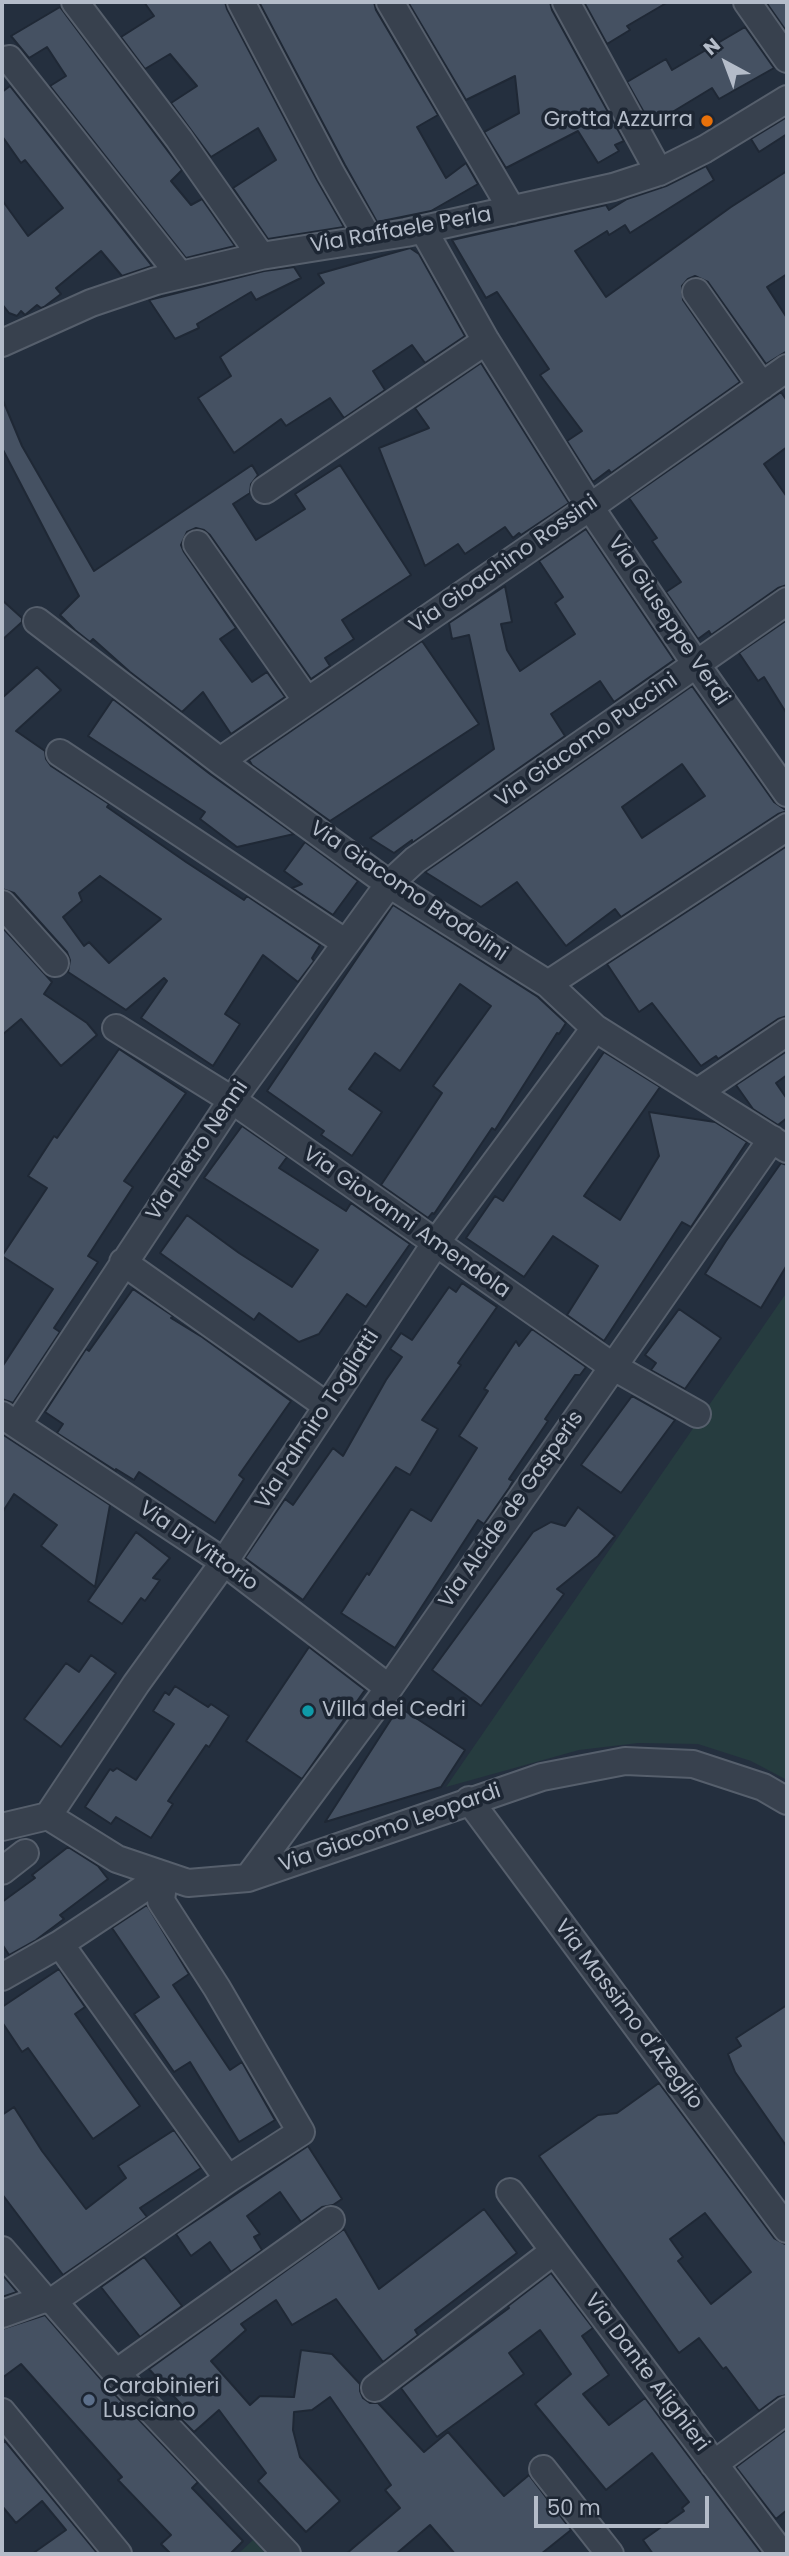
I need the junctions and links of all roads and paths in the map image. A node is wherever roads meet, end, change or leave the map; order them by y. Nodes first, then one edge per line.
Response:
1 (75, 2) edge
2 (241, 2) edge
3 (390, 2) edge
4 (566, 2) edge
5 (747, 2) edge
6 (9, 59) dead end
7 (787, 59) edge
8 (787, 99) edge
9 (660, 172) junction
10 (512, 210) junction
11 (423, 229) junction
12 (369, 239) junction
13 (261, 256) junction
14 (180, 275) junction
15 (696, 292) dead end
16 (3, 341) edge
17 (486, 341) junction
18 (787, 368) edge
19 (762, 386) junction
20 (265, 490) dead end
21 (590, 507) junction
22 (197, 544) dead end
23 (787, 601) edge
24 (37, 621) dead end
25 (696, 664) junction
26 (307, 701) junction
27 (60, 753) dead end
28 (220, 761) junction
29 (787, 793) edge
30 (787, 827) edge
31 (389, 884) junction
32 (2, 904) edge
33 (345, 943) junction
34 (55, 963) dead end
35 (548, 984) junction
36 (116, 1028) dead end
37 (595, 1028) junction
38 (787, 1032) edge
39 (698, 1092) junction
40 (232, 1100) junction
41 (780, 1144) edge
42 (435, 1244) junction
43 (123, 1262) junction
44 (612, 1366) junction
45 (327, 1406) junction
46 (697, 1414) dead end
47 (9, 1420) edge
48 (224, 1562) junction
49 (389, 1688) junction
50 (470, 1800) junction
51 (787, 1801) edge
52 (48, 1816) junction
53 (2, 1827) edge
54 (25, 1853) dead end
55 (2, 1871) edge
56 (164, 1875) junction
57 (248, 1878) junction
58 (60, 1944) junction
59 (2, 1977) edge
60 (228, 2179) junction
61 (510, 2192) dead end
62 (331, 2220) dead end
63 (787, 2229) edge
64 (2, 2250) edge
65 (554, 2250) junction
66 (48, 2300) junction
67 (2, 2314) edge
68 (117, 2373) junction
69 (375, 2388) dead end
70 (787, 2410) edge
71 (2, 2412) edge
72 (715, 2464) junction
73 (543, 2469) dead end
74 (118, 2554) edge
75 (287, 2554) edge
76 (610, 2554) edge
77 (782, 2554) edge

1 - 13 street
2 - 12 street
3 - 10 street
4 - 9 street
5 - 7 street
6 - 14 street
8 - 9 street, Via Raffaele Perla
9 - 10 street, Via Raffaele Perla
10 - 11 street, Via Raffaele Perla
11 - 12 street, Via Raffaele Perla
11 - 17 street, Via Giuseppe Verdi
12 - 13 street, Via Raffaele Perla
13 - 14 street, Via Raffaele Perla
14 - 16 street, Via Raffaele Perla
15 - 19 street
17 - 20 street
17 - 21 street, Via Giuseppe Verdi
18 - 19 street, Via Gioachino Rossini
19 - 21 street, Via Gioachino Rossini
21 - 25 street, Via Giuseppe Verdi
21 - 26 street, Via Gioachino Rossini
22 - 26 street
23 - 25 street, Via Giacomo Puccini
24 - 28 street, Via Giacomo Brodolini
25 - 29 street, Via Giuseppe Verdi
25 - 31 street, Via Giacomo Puccini
26 - 28 street, Via Gioachino Rossini
27 - 33 street
28 - 31 street, Via Giacomo Brodolini
30 - 35 street
31 - 33 street, Via Pietro Nenni
31 - 35 street, Via Giacomo Brodolini
32 - 34 street
33 - 40 street, Via Pietro Nenni
35 - 37 street, Via Giacomo Brodolini
36 - 40 street, Via Giovanni Amendola
37 - 39 street, Via Giacomo Brodolini
37 - 42 street, Via Palmiro Togliatti
38 - 39 street
39 - 41 street, Via Giacomo Brodolini
40 - 42 street, Via Giovanni Amendola
40 - 43 street, Via Pietro Nenni
41 - 44 street, Via Alcide de Gasperis
42 - 44 street, Via Giovanni Amendola
42 - 45 street, Via Palmiro Togliatti
43 - 45 street
43 - 47 street, Via Pietro Nenni
44 - 46 street, Via Giovanni Amendola
44 - 49 street, Via Alcide de Gasperis
45 - 48 street, Via Palmiro Togliatti
47 - 48 street, Via Di Vittorio
48 - 49 street, Via Di Vittorio
48 - 52 street, Via Palmiro Togliatti
49 - 57 street, Via Alcide de Gasperis
50 - 51 street, Via Giacomo Leopardi
50 - 57 street, Via Giacomo Leopardi
50 - 63 street, Via Massimo d'Azeglio
52 - 53 street
52 - 56 street, Via Giacomo Leopardi
54 - 55 street
56 - 57 street, Via Giacomo Leopardi
56 - 58 street
56 - 60 street
58 - 59 street
58 - 60 street
60 - 66 street
61 - 65 street, Via Dante Alighieri
62 - 68 street
64 - 66 street
65 - 69 street
65 - 72 street, Via Dante Alighieri
66 - 67 street
66 - 68 street
68 - 75 street
70 - 72 street
71 - 74 street
72 - 77 street, Via Dante Alighieri
73 - 76 street

